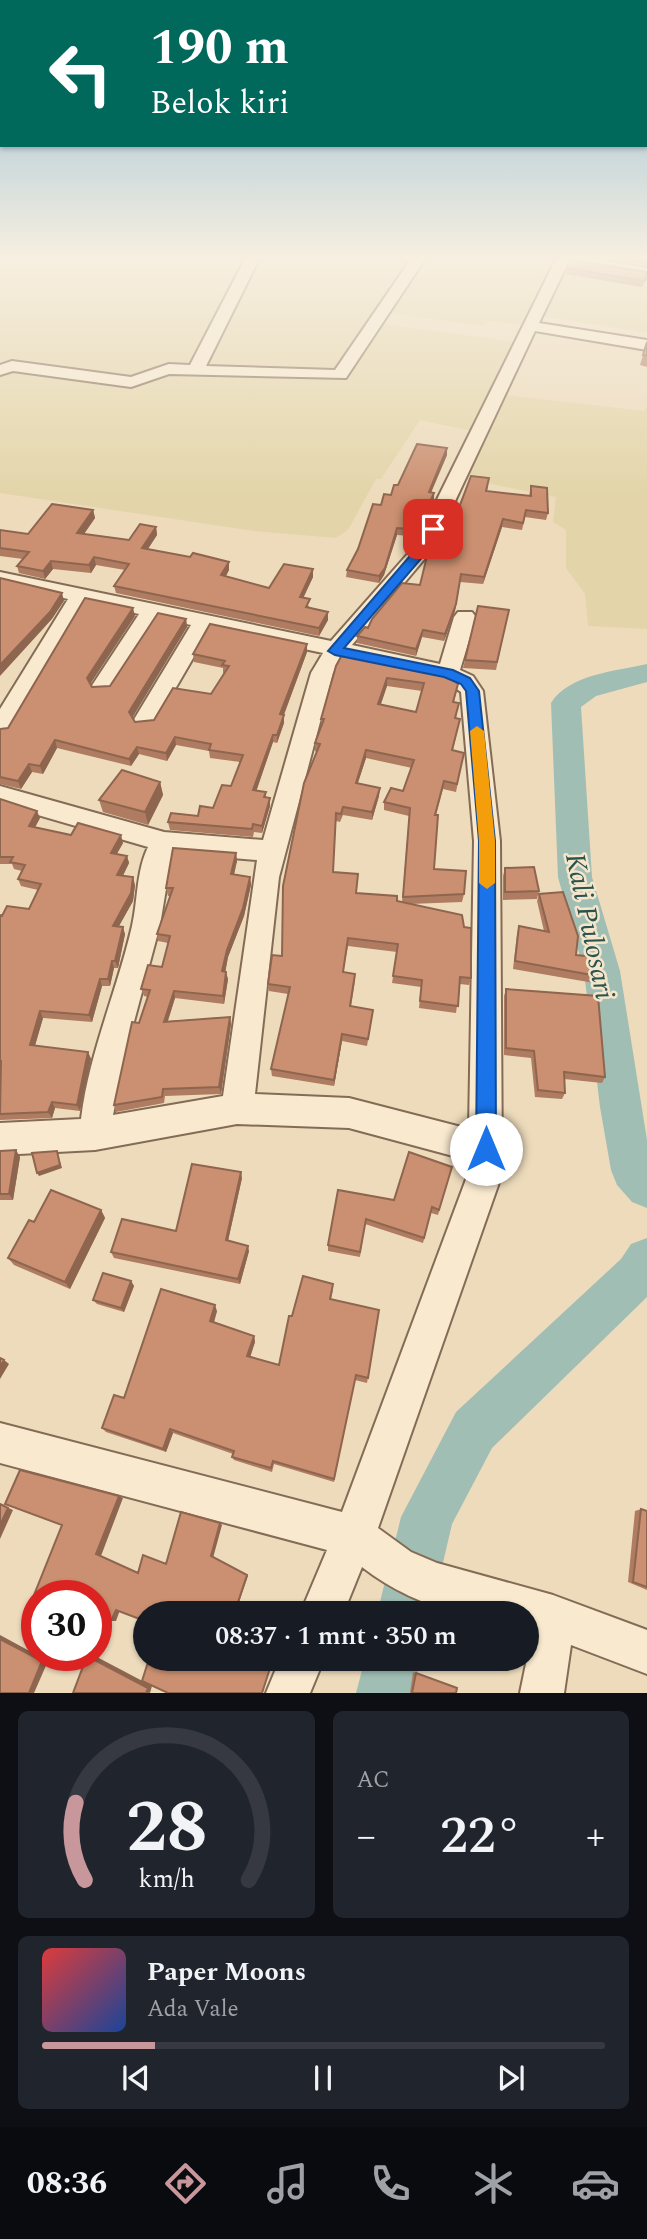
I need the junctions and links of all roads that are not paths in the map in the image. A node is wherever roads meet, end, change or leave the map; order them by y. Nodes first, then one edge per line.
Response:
1 (212, 338) edge
2 (365, 338) edge
3 (525, 338) edge
4 (602, 338) edge
5 (647, 345) edge
6 (196, 369) junction
7 (0, 370) edge
8 (0, 578) edge
9 (80, 596) junction
10 (152, 611) junction
11 (465, 617) dead end
12 (203, 622) junction
13 (335, 651) junction
14 (448, 673) junction
15 (102, 687) edge
16 (145, 721) edge
17 (0, 728) edge
18 (0, 795) edge
19 (164, 842) junction
20 (272, 851) junction
21 (237, 1109) junction
22 (95, 1134) junction
23 (0, 1139) edge
24 (486, 1149) junction
25 (0, 1443) edge
26 (354, 1536) junction
27 (326, 1601) edge
28 (552, 1618) junction
29 (647, 1652) edge
30 (297, 1671) edge
31 (288, 1693) edge
32 (542, 1693) edge

1 - 6 street
2 - 6 street
3 - 13 street
4 - 5 street
6 - 7 street
8 - 9 street
9 - 10 street
9 - 17 street
10 - 12 street
10 - 15 street
11 - 14 street
12 - 13 street
12 - 16 street
13 - 14 street
13 - 20 street
14 - 24 street
18 - 19 street
19 - 20 street
19 - 22 street
20 - 21 street
21 - 22 street
21 - 24 street
22 - 23 street
24 - 26 street
25 - 26 street
26 - 27 street
26 - 28 street
28 - 29 street
28 - 32 street
30 - 31 street

